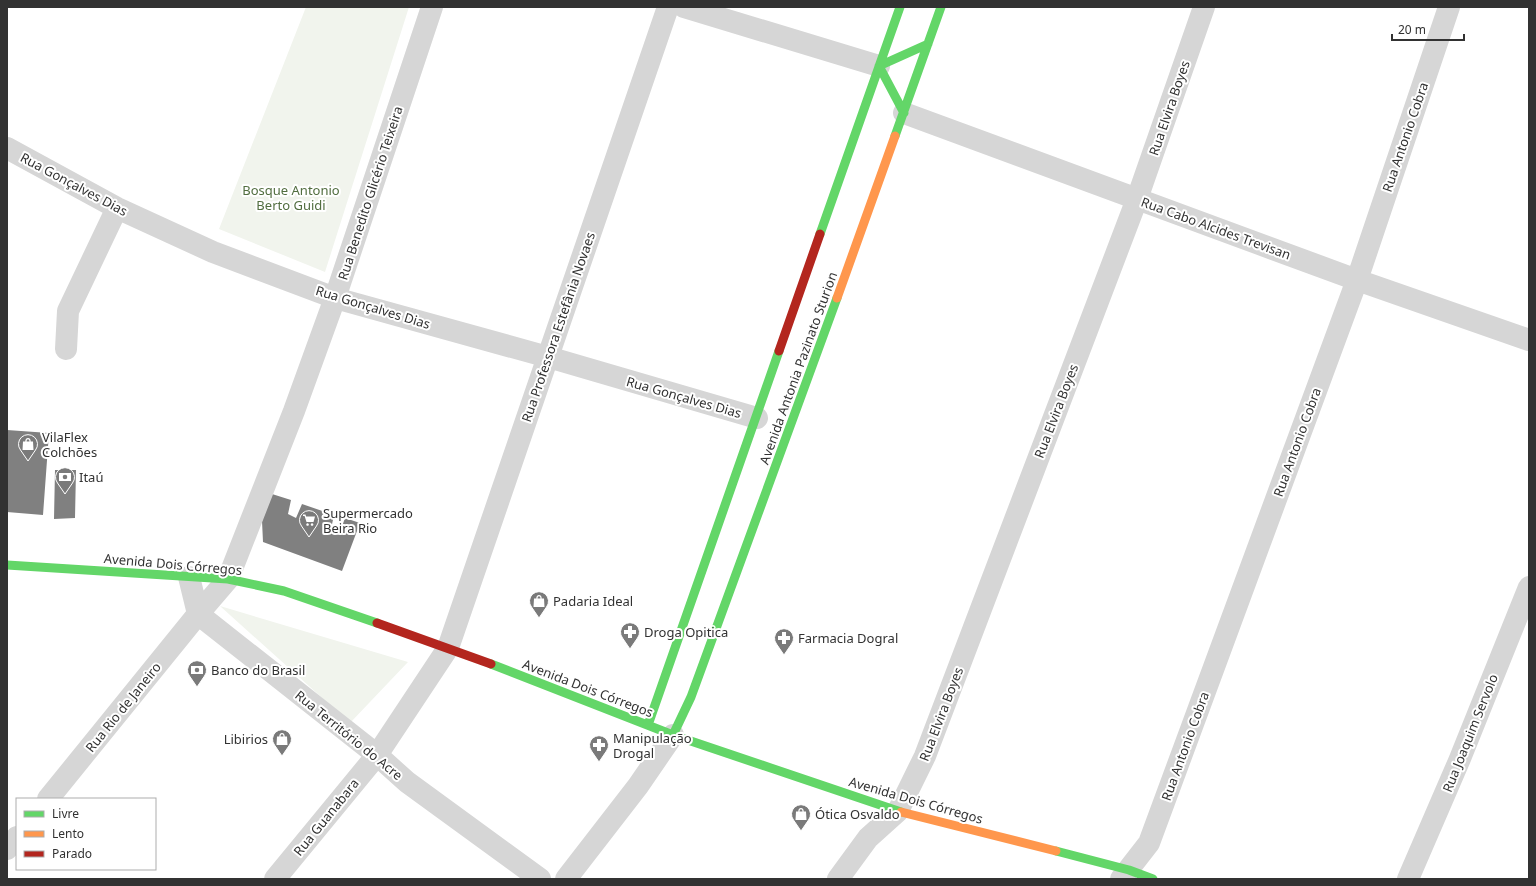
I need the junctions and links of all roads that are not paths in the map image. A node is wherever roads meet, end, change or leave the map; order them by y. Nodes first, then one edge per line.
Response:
1 (432, 7) edge
2 (668, 7) edge
3 (684, 7) edge
4 (900, 7) edge
5 (942, 7) edge
6 (1204, 7) edge
7 (1449, 7) edge
8 (928, 44) junction
9 (880, 66) junction
10 (904, 112) junction
11 (7, 148) edge
12 (1137, 200) junction
13 (117, 208) junction
14 (1357, 280) junction
15 (335, 298) junction
16 (1529, 340) edge
17 (66, 349) dead end
18 (548, 357) junction
19 (757, 418) junction
20 (7, 565) edge
21 (189, 577) junction
22 (228, 579) junction
23 (1529, 587) edge
24 (198, 614) junction
25 (448, 648) junction
26 (648, 725) junction
27 (673, 735) junction
28 (376, 755) junction
29 (49, 798) edge
30 (898, 811) junction
31 (16, 838) edge
32 (7, 849) edge
33 (1125, 874) edge
34 (275, 879) edge
35 (540, 879) edge
36 (566, 879) edge
37 (838, 879) edge
38 (1153, 879) edge
39 (1408, 879) edge

1 - 15 street, Rua Benedito Glicério Teixeira
2 - 18 street, Rua Professora Estefânia Novaes
3 - 9 street
4 - 9 main road, Avenida Antonia Pazinato Sturion
5 - 8 main road, Avenida Antonia Pazinato Sturion
6 - 12 street, Rua Elvira Boyes
7 - 14 street, Rua Antonio Cobra
8 - 9 main road
8 - 10 main road, Avenida Antonia Pazinato Sturion
9 - 10 main road
9 - 19 main road, Avenida Antonia Pazinato Sturion
10 - 12 street, Rua Cabo Alcides Trevisan
10 - 27 main road, Avenida Antonia Pazinato Sturion
11 - 13 street, Rua Gonçalves Dias
12 - 14 street, Rua Cabo Alcides Trevisan
12 - 30 street, Rua Elvira Boyes
13 - 15 street, Rua Gonçalves Dias
13 - 17 street
14 - 16 street, Rua Cabo Alcides Trevisan
14 - 33 street, Rua Antonio Cobra
15 - 18 street, Rua Gonçalves Dias
15 - 22 street, Rua Benedito Glicério Teixeira
18 - 19 street, Rua Gonçalves Dias
18 - 25 street, Rua Professora Estefânia Novaes
19 - 26 main road, Avenida Antonia Pazinato Sturion
20 - 21 main road, Avenida Dois Córregos
21 - 22 main road, Avenida Dois Córregos
21 - 24 street
22 - 24 street
22 - 25 main road, Avenida Dois Córregos
23 - 39 street, Rua Joaquim Servolo
24 - 28 street, Rua Território do Acre
24 - 29 street, Rua Rio de Janeiro
25 - 26 main road, Avenida Dois Córregos
25 - 28 street, Rua Professora Estefânia Novaes
26 - 27 main road, Avenida Dois Córregos
27 - 30 main road, Avenida Dois Córregos
27 - 36 street
28 - 34 street, Rua Guanabara
28 - 35 street, Rua Território do Acre
30 - 33 main road, Avenida Dois Córregos
30 - 37 street
31 - 32 street
33 - 38 main road, Avenida Dois Córregos

